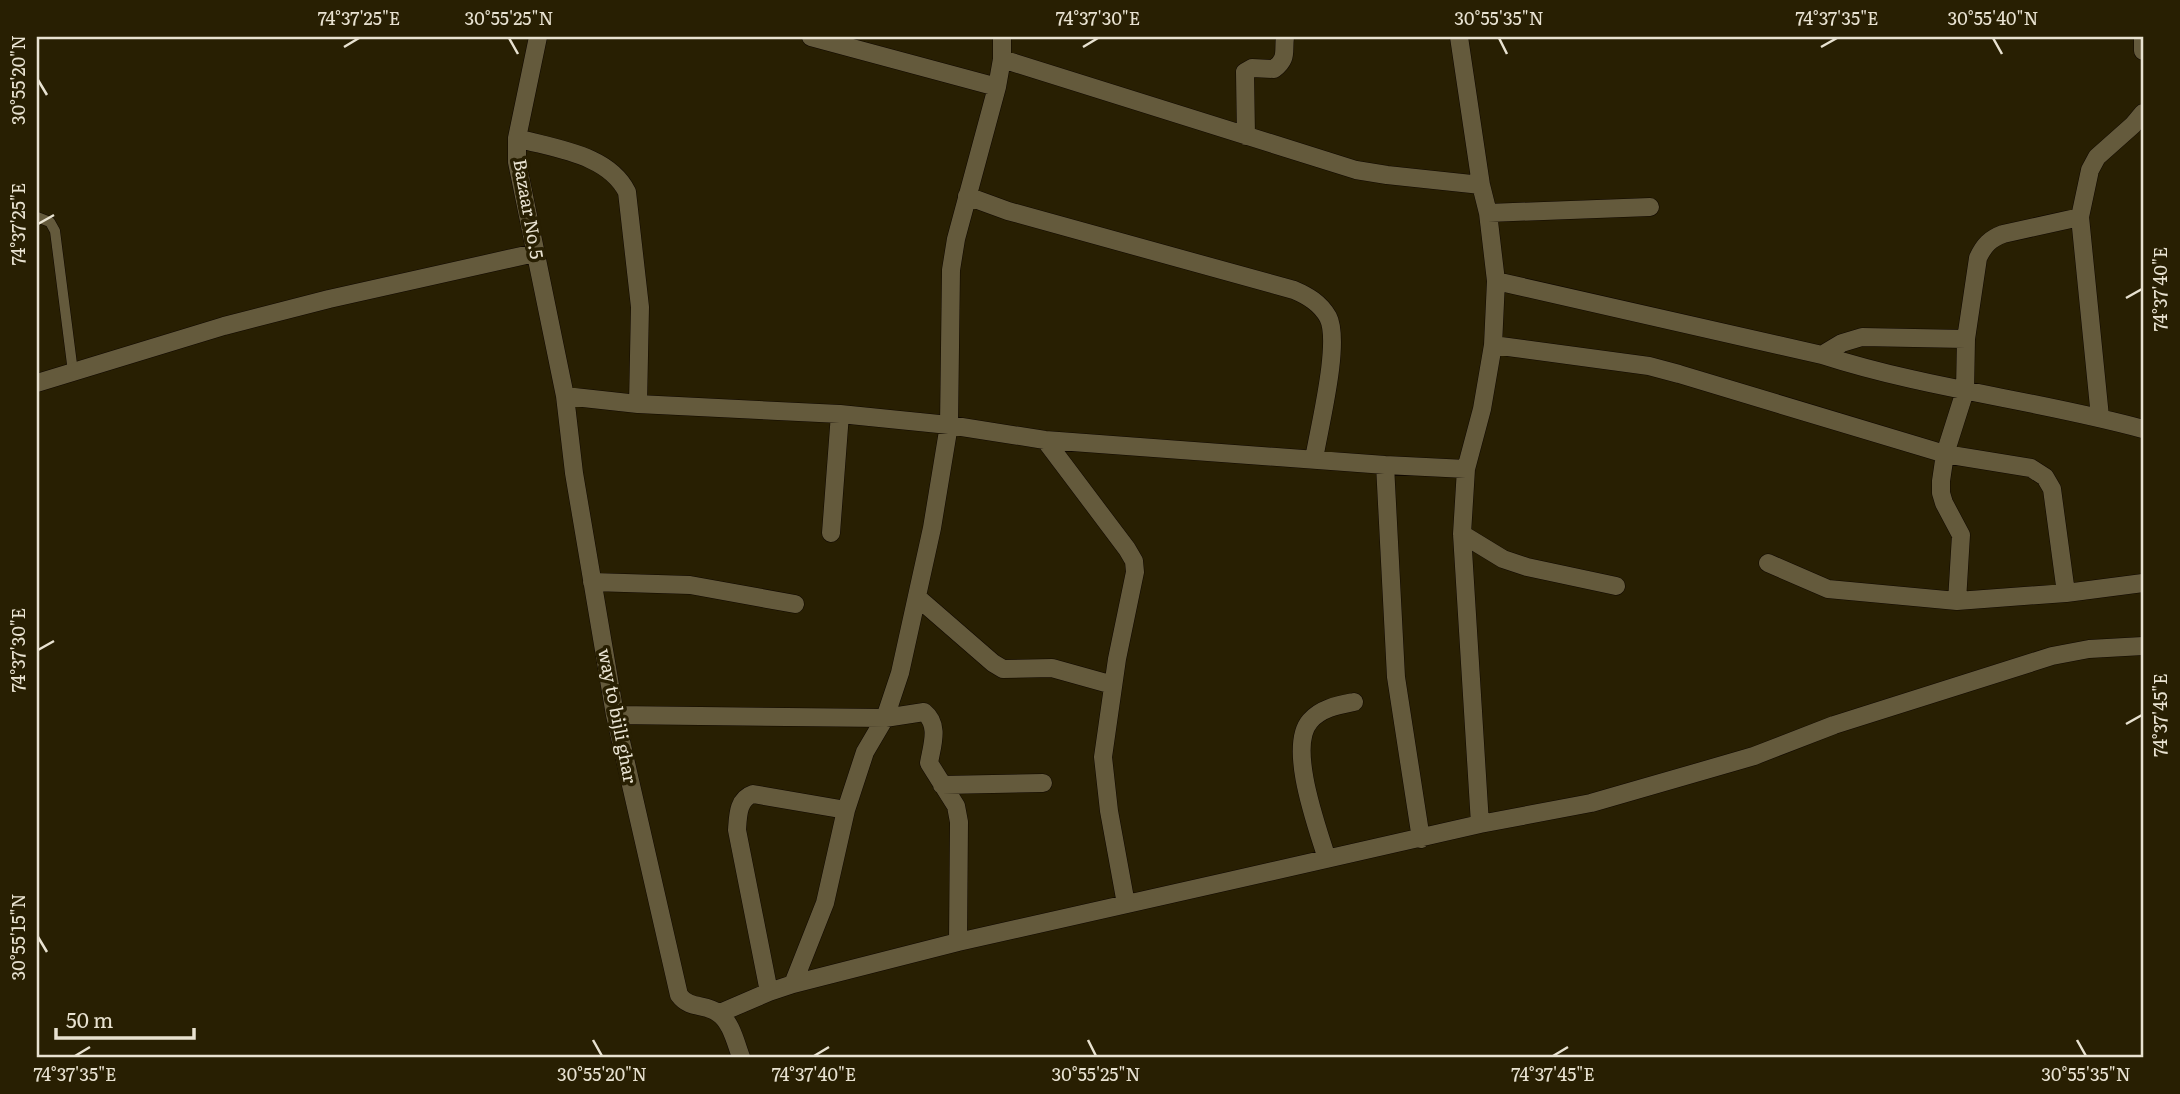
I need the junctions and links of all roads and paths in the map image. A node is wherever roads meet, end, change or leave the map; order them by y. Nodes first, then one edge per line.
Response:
1 (538, 37) edge
2 (811, 37) edge
3 (1002, 37) edge
4 (1285, 37) edge
5 (1459, 37) edge
6 (2143, 37) edge
7 (2143, 51) edge
8 (1002, 59) junction
9 (997, 87) junction
10 (2143, 113) edge
11 (1246, 136) junction
12 (517, 138) junction
13 (1481, 185) junction
14 (967, 197) junction
15 (1650, 207) dead end
16 (1488, 213) junction
17 (37, 217) edge
18 (2080, 218) junction
19 (534, 253) junction
20 (1496, 281) junction
21 (1966, 339) junction
22 (555, 340) joint
23 (1493, 345) junction
24 (1822, 355) junction
25 (73, 372) junction
26 (37, 383) edge
27 (1965, 391) junction
28 (565, 396) junction
29 (638, 404) junction
30 (840, 414) junction
31 (2100, 417) junction
32 (949, 425) junction
33 (2143, 429) edge
34 (1045, 440) junction
35 (1945, 454) junction
36 (1314, 459) junction
37 (1385, 466) junction
38 (1466, 470) junction
39 (831, 533) dead end
40 (1462, 534) junction
41 (1768, 563) dead end
42 (592, 582) junction
43 (2143, 583) edge
44 (1616, 586) dead end
45 (2066, 593) junction
46 (917, 597) junction
47 (1957, 601) junction
48 (795, 604) dead end
49 (2143, 646) edge
50 (1113, 685) junction
51 (1354, 702) dead end
52 (615, 715) junction
53 (885, 718) junction
54 (1043, 783) dead end
55 (942, 785) junction
56 (846, 810) junction
57 (1479, 824) junction
58 (1421, 839) junction
59 (1327, 859) junction
60 (1126, 904) junction
61 (958, 942) junction
62 (793, 984) junction
63 (769, 992) junction
64 (720, 1013) junction
65 (741, 1057) edge

1 - 12 street, Bazaar No.5
2 - 9 street
3 - 8 street
4 - 11 street
5 - 13 street
6 - 7 street
8 - 9 street
8 - 11 street
9 - 14 street
10 - 18 street
11 - 13 street
12 - 19 street, Bazaar No.5
12 - 29 street
13 - 16 street
14 - 32 street
14 - 36 street
15 - 16 street
16 - 20 street
17 - 25 lane
18 - 21 street
18 - 31 street
19 - 22 street, Bazaar No.5
19 - 25 street
20 - 23 street
20 - 24 street
21 - 24 street
21 - 27 street
22 - 28 street, way to bijli ghar
23 - 35 street
23 - 38 street
24 - 27 street
25 - 26 street
27 - 31 street
27 - 35 street
28 - 29 street
28 - 42 street, way to bijli ghar
29 - 30 street
30 - 32 street
30 - 39 street
31 - 33 street
32 - 34 street
32 - 46 street
34 - 36 street
34 - 50 street
35 - 45 street
35 - 47 street
36 - 37 street
37 - 38 street
37 - 58 street
38 - 40 street
40 - 44 street
40 - 57 street
41 - 47 street
42 - 48 street
42 - 52 street, way to bijli ghar
43 - 45 street
45 - 47 street
46 - 50 street
46 - 53 street
49 - 57 street
50 - 60 street
51 - 59 street
52 - 53 street
52 - 64 street, way to bijli ghar
53 - 55 street
53 - 56 street
54 - 55 street
55 - 61 street
56 - 62 street
56 - 63 street
57 - 58 street
58 - 59 street
59 - 60 street
60 - 61 street
61 - 62 street
62 - 63 street
63 - 64 street
64 - 65 street

